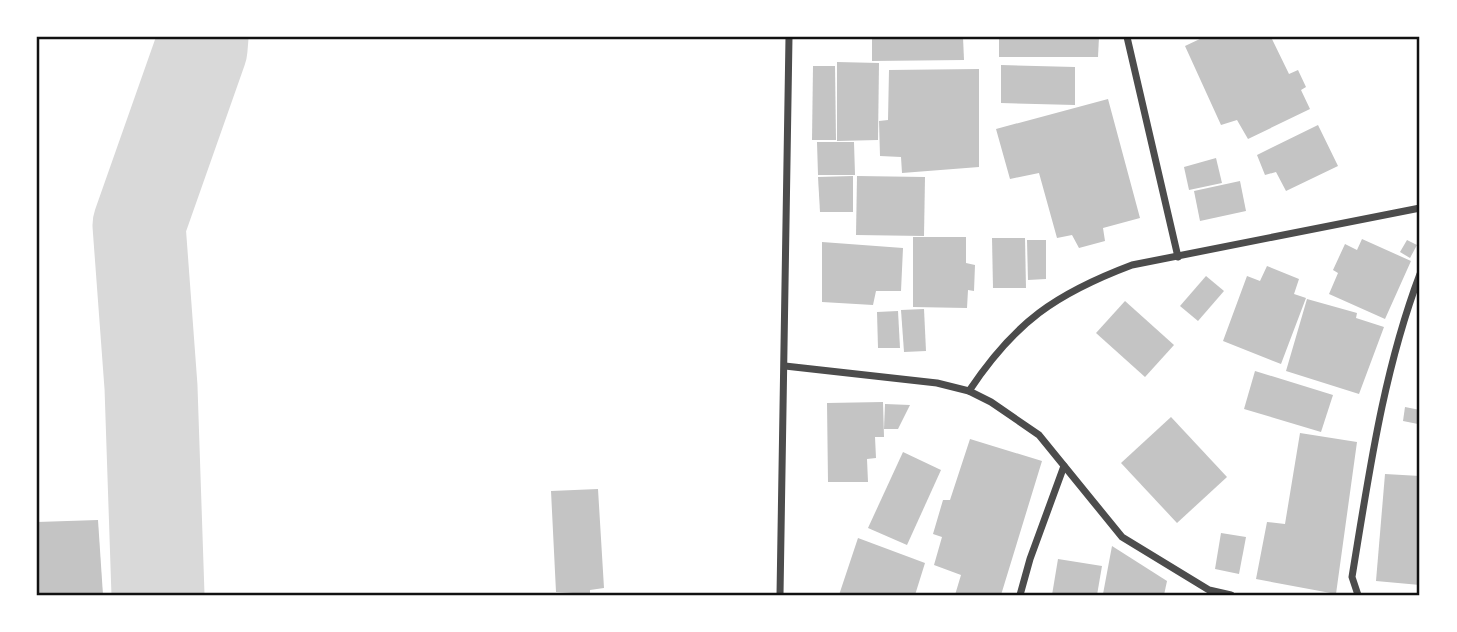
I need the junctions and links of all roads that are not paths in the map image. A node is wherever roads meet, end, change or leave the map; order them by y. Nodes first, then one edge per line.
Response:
1 (789, 37) edge
2 (1127, 37) edge
3 (1420, 208) edge
4 (1178, 257) junction
5 (1420, 274) edge
6 (785, 366) junction
7 (969, 391) junction
8 (1064, 466) junction
9 (1209, 592) edge
10 (780, 595) edge
11 (1020, 595) edge
12 (1231, 595) edge
13 (1358, 595) edge

1 - 6 street
2 - 4 street
3 - 4 street
4 - 7 street
5 - 13 street
6 - 7 street
6 - 10 street
7 - 8 street
8 - 9 street
8 - 11 street
9 - 12 street

